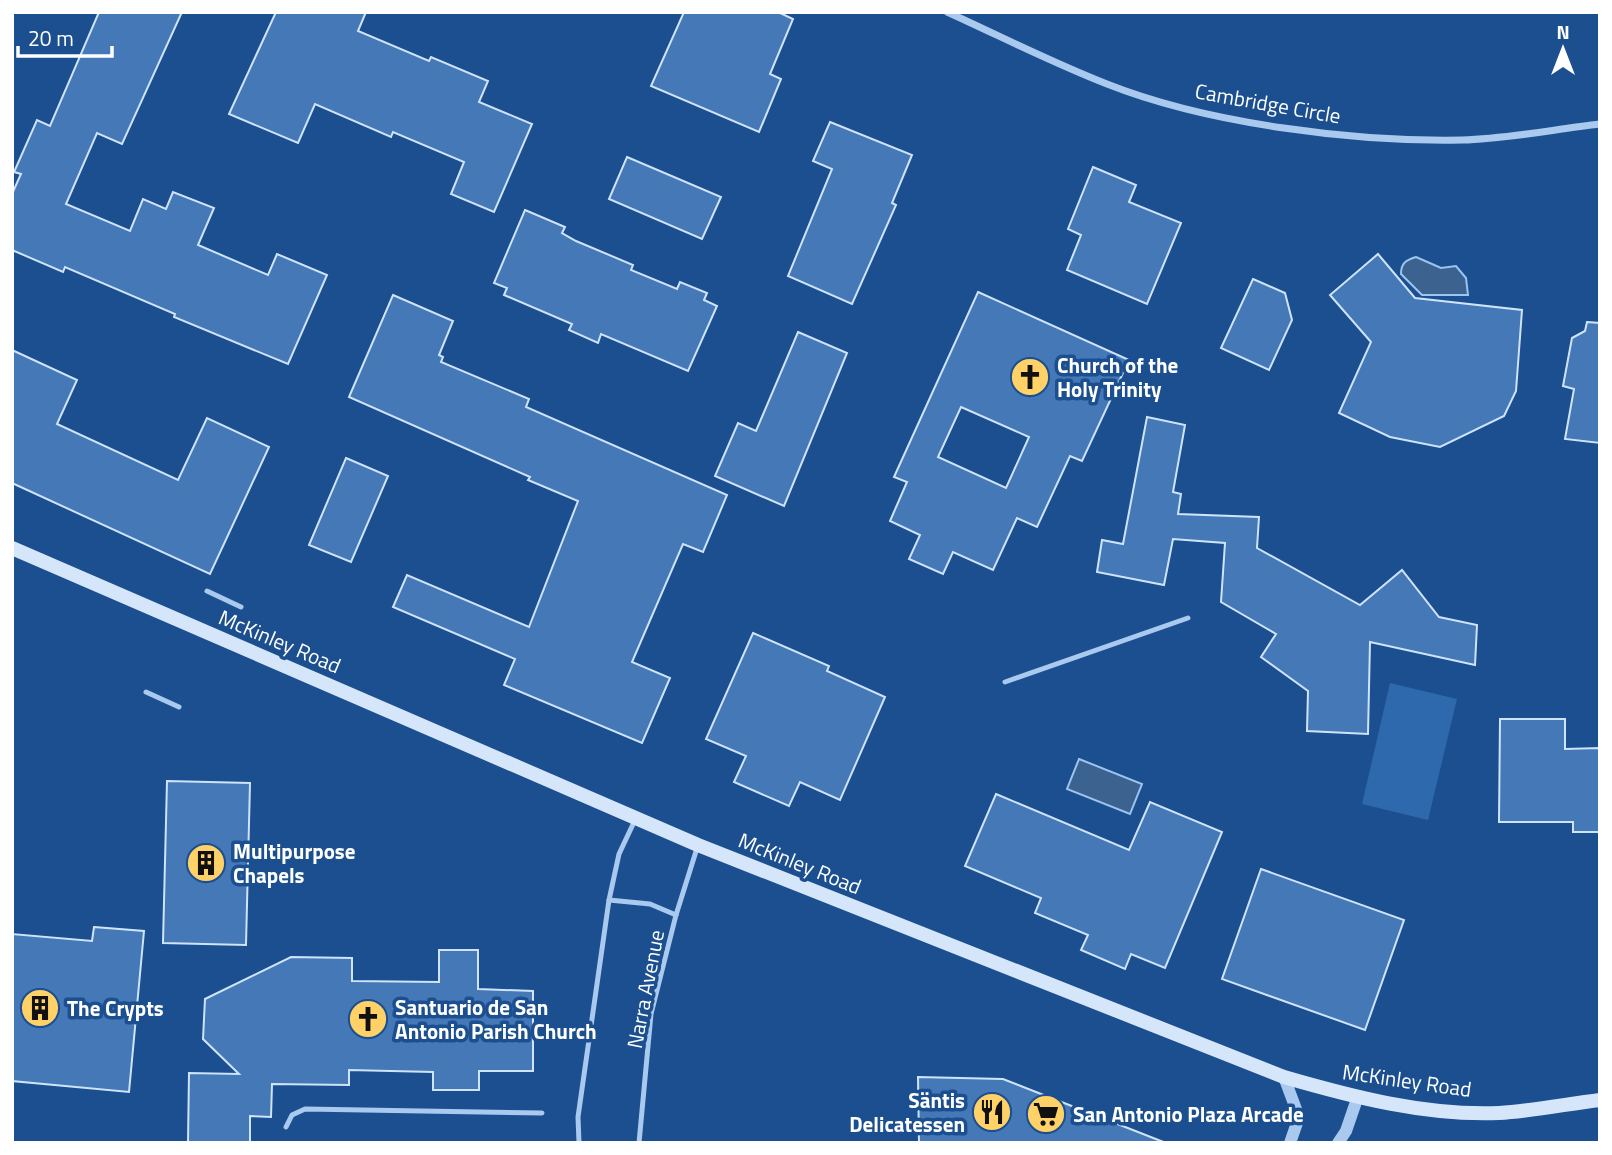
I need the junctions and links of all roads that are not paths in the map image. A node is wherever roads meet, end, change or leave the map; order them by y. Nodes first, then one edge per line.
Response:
1 (947, 12) edge
2 (1600, 124) edge
3 (12, 548) edge
4 (207, 591) dead end
5 (242, 607) dead end
6 (1188, 618) dead end
7 (1005, 682) dead end
8 (146, 692) dead end
9 (180, 707) dead end
10 (636, 818) junction
11 (698, 845) junction
12 (609, 900) junction
13 (676, 915) junction
14 (1284, 1077) junction
15 (1357, 1098) junction
16 (1600, 1100) edge
17 (542, 1113) dead end
18 (286, 1128) dead end
19 (579, 1143) edge
20 (639, 1143) edge
21 (1290, 1143) edge
22 (1338, 1143) edge

1 - 2 street, Cambridge Circle
3 - 10 main road, McKinley Road
4 - 5 lane
6 - 7 lane
8 - 9 lane
10 - 11 main road, McKinley Road
10 - 12 lane
11 - 13 lane, Narra Avenue
11 - 14 main road, McKinley Road
12 - 13 lane
12 - 19 lane
13 - 20 lane, Narra Avenue
14 - 15 main road, McKinley Road
14 - 21 street
15 - 16 main road, McKinley Road
15 - 22 street
17 - 18 lane

